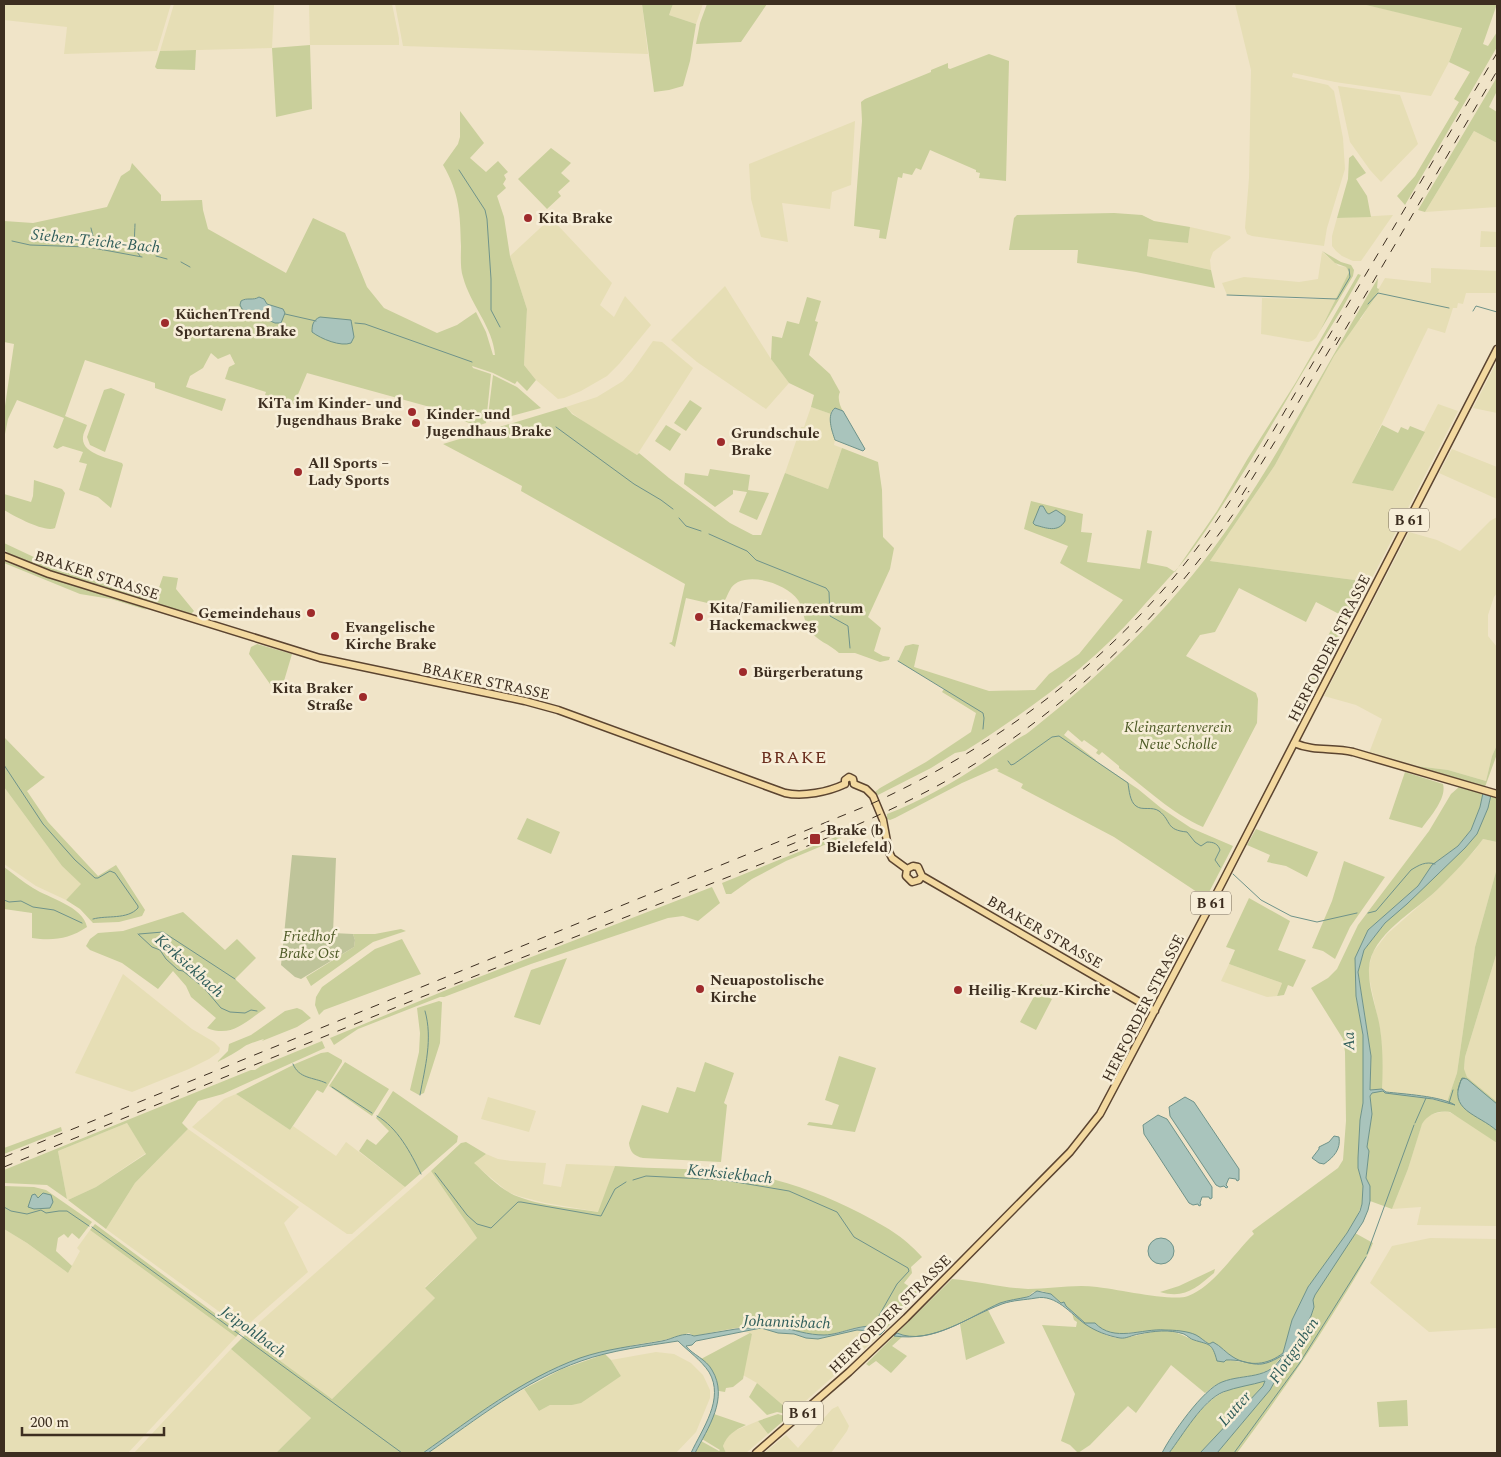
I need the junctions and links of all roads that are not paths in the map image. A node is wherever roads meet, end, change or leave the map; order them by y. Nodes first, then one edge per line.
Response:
1 (1497, 349) edge
2 (4, 556) edge
3 (1294, 743) junction
4 (1496, 793) edge
5 (908, 869) junction
6 (922, 876) junction
7 (1155, 1011) junction
8 (756, 1453) edge

1 - 3 main road, HERFORDER STRASSE / B 61
2 - 5 main road, BRAKER STRASSE
3 - 4 main road
3 - 7 main road, HERFORDER STRASSE / B 61
5 - 6 main road
5 - 6 main road
6 - 7 main road, BRAKER STRASSE
7 - 8 main road, HERFORDER STRASSE / B 61

